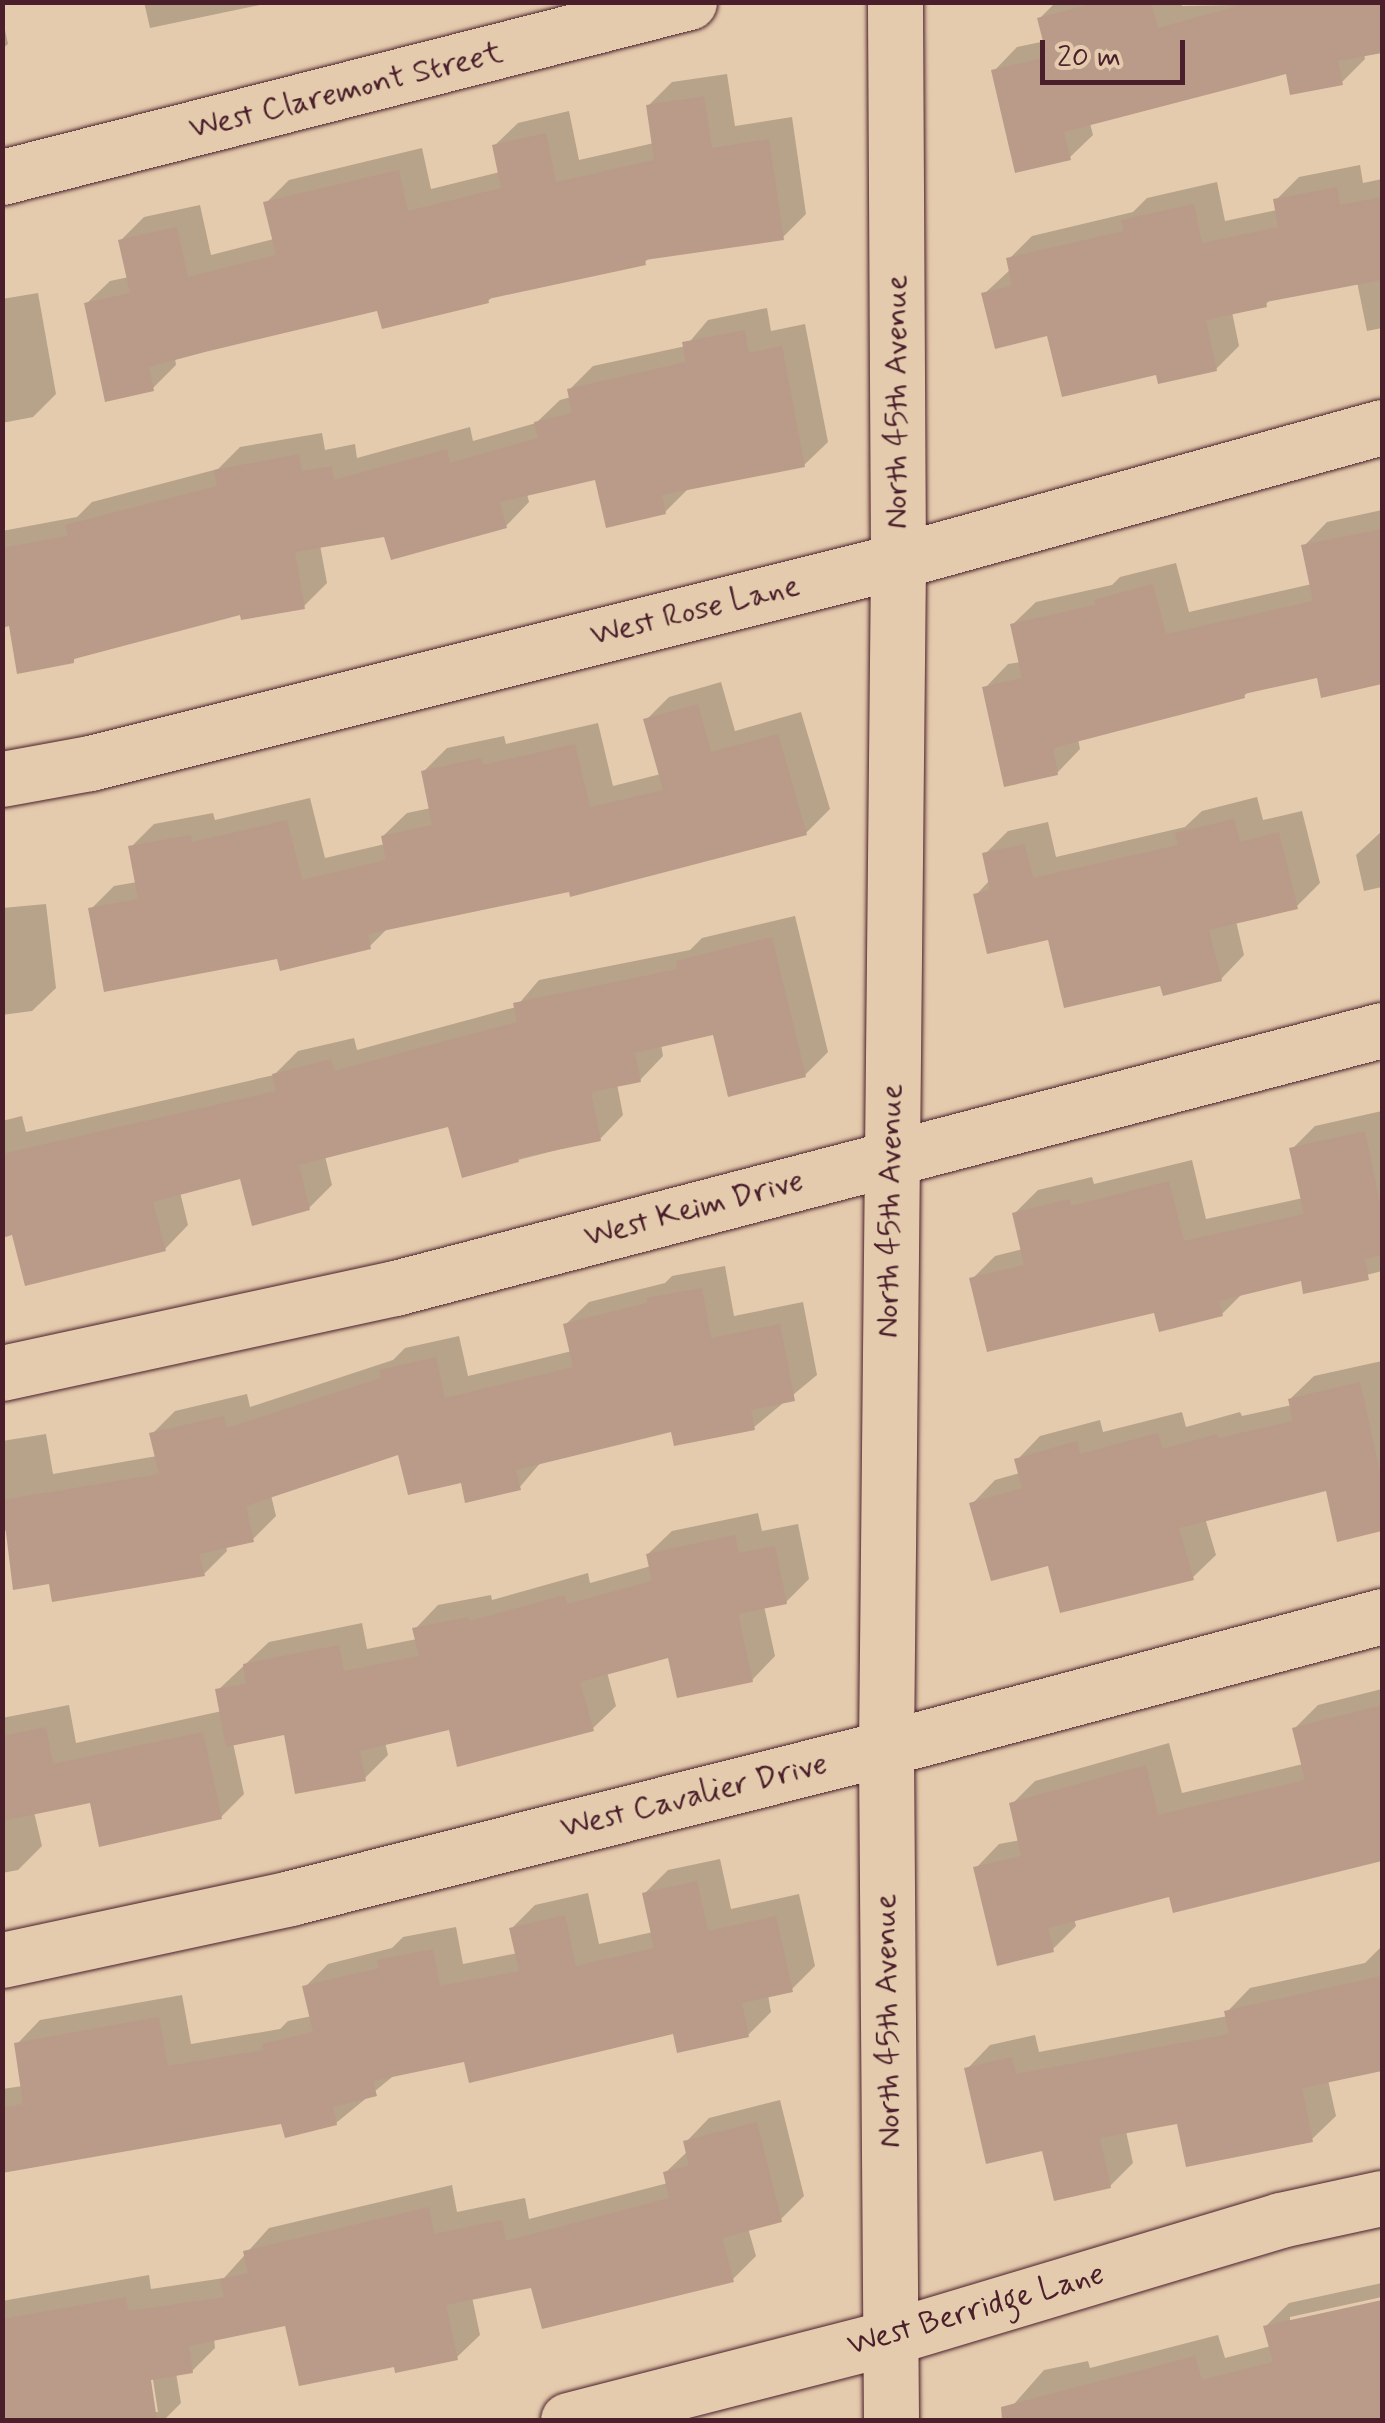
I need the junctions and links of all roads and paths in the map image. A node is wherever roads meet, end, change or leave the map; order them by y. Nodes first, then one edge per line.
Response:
1 (690, 2) edge
2 (895, 2) edge
3 (2, 176) edge
4 (1382, 427) edge
5 (898, 561) junction
6 (2, 779) edge
7 (1382, 1030) edge
8 (891, 1157) junction
9 (2, 1373) edge
10 (1382, 1616) edge
11 (886, 1748) junction
12 (2, 1960) edge
13 (1382, 2198) edge
14 (891, 2337) junction
15 (568, 2420) edge
16 (891, 2420) edge

1 - 3 street, West Claremont Street
2 - 5 street, North 45th Avenue
4 - 5 street, West Rose Lane
5 - 6 street, West Rose Lane
5 - 8 street, North 45th Avenue
7 - 8 street, West Keim Drive
8 - 9 street, West Keim Drive
8 - 11 street, North 45th Avenue
10 - 11 street, West Cavalier Drive
11 - 12 street, West Cavalier Drive
11 - 14 street, North 45th Avenue
13 - 14 street, West Berridge Lane
14 - 15 street, West Berridge Lane
14 - 16 street, North 45th Avenue

